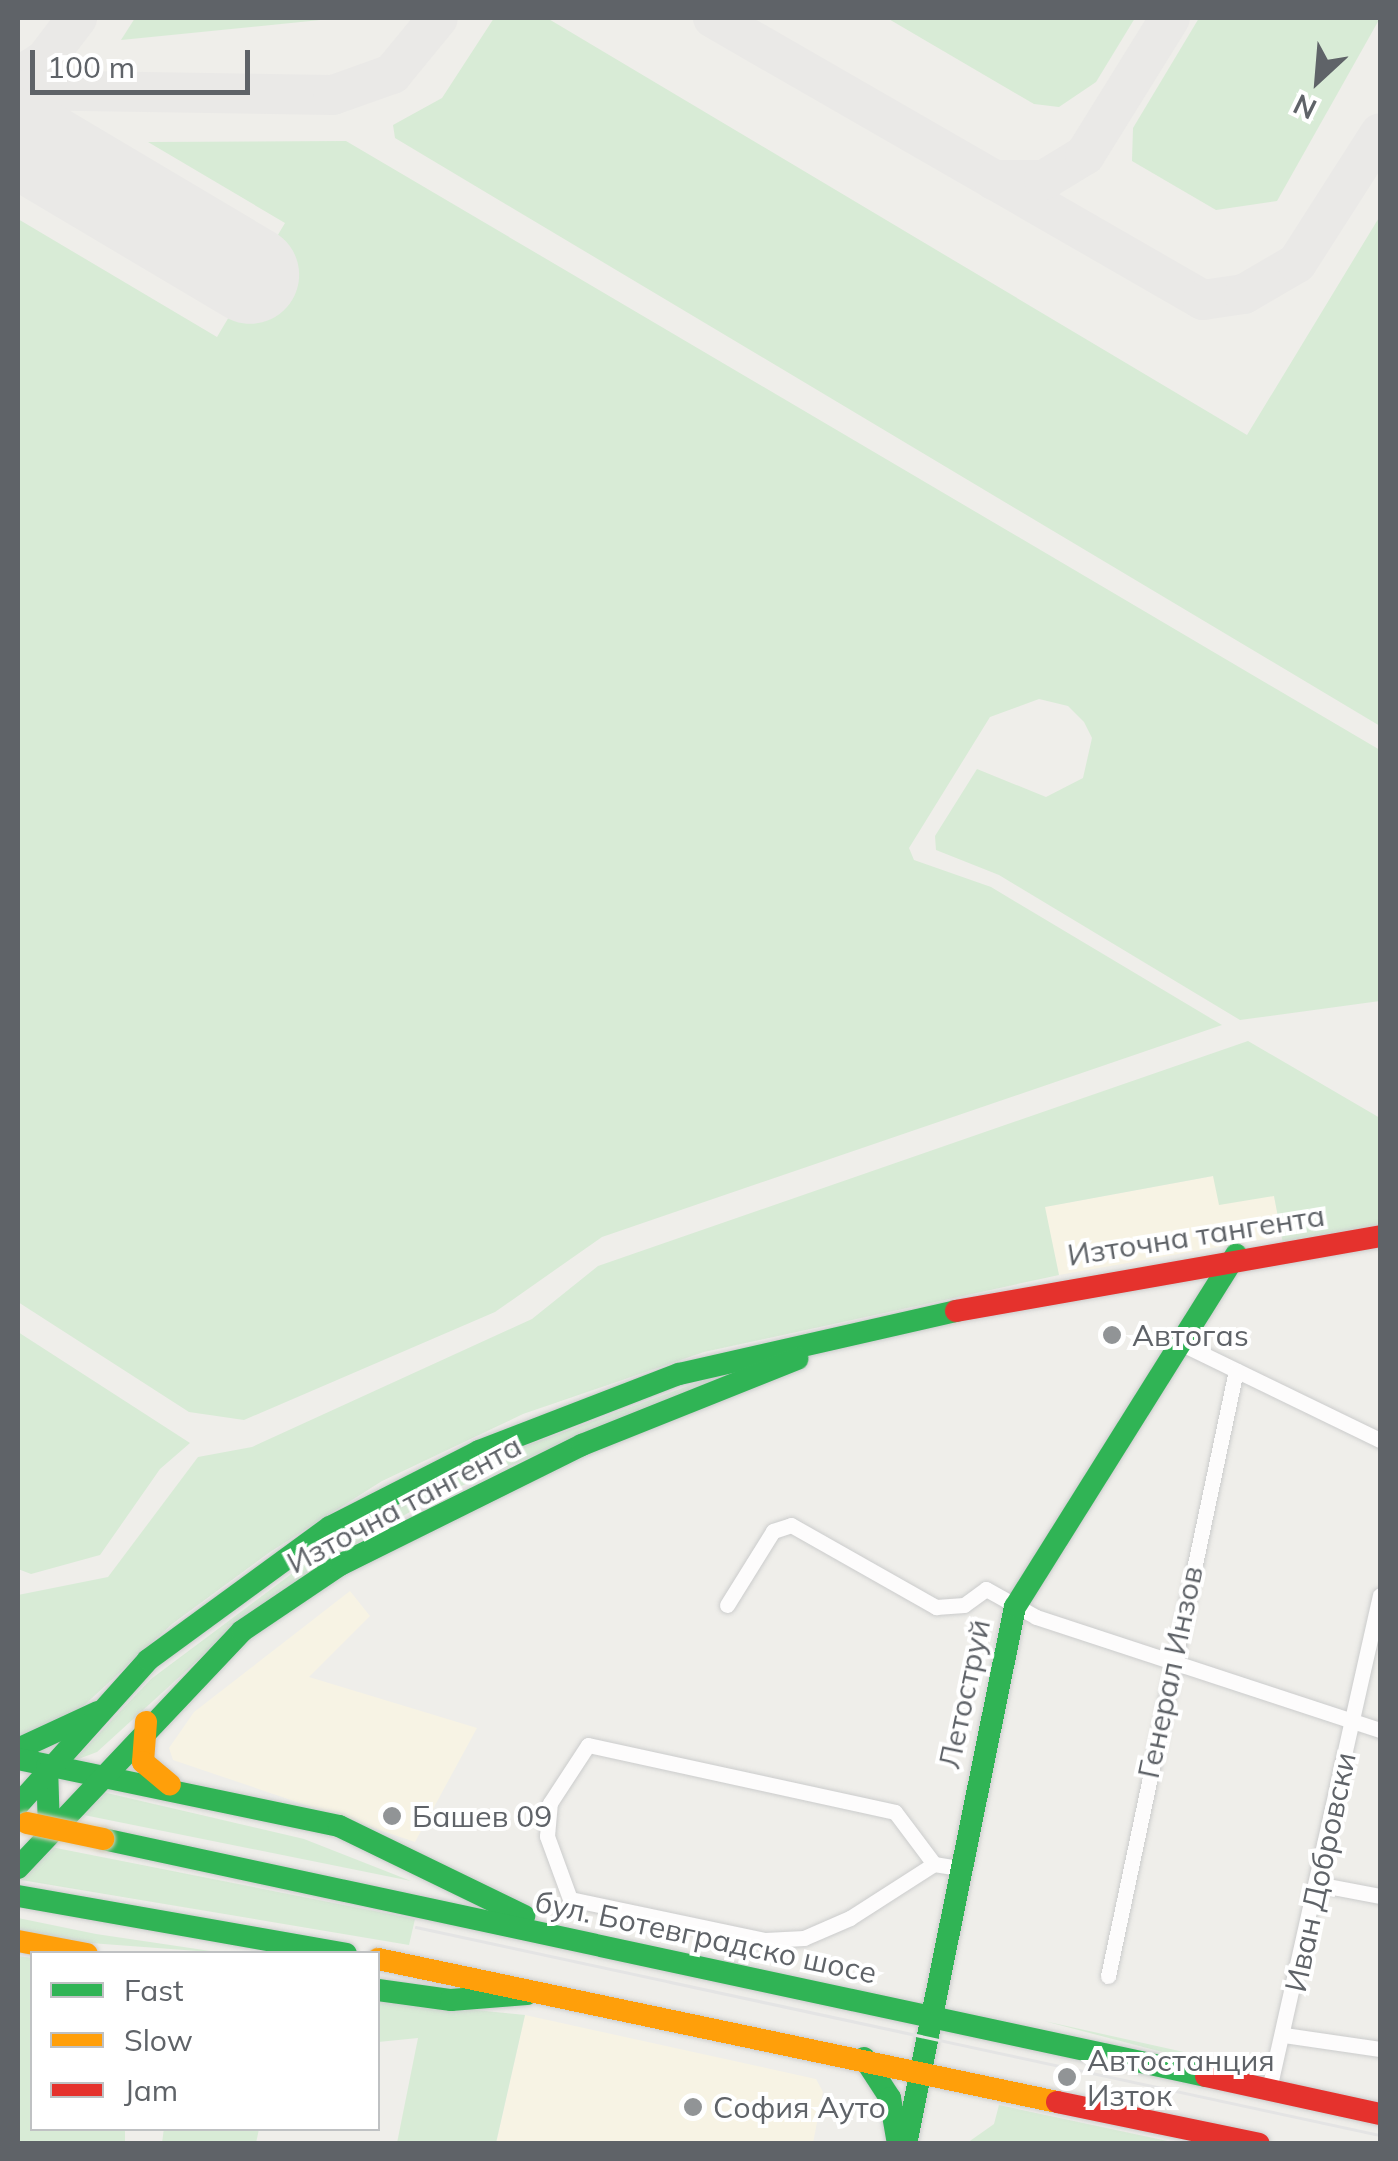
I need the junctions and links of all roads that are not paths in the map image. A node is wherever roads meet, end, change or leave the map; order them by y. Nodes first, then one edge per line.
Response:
1 (1380, 1236) edge
2 (1236, 1255) junction
3 (846, 1339) junction
4 (1180, 1343) junction
5 (1236, 1370) junction
6 (1380, 1440) edge
7 (1380, 1595) edge
8 (727, 1606) dead end
9 (1015, 1606) junction
10 (1171, 1660) junction
11 (98, 1712) junction
12 (146, 1722) junction
13 (1353, 1722) junction
14 (1380, 1730) edge
15 (18, 1750) edge
16 (18, 1759) edge
17 (47, 1766) junction
18 (96, 1775) junction
19 (174, 1787) junction
20 (18, 1805) edge
21 (18, 1821) edge
22 (49, 1828) junction
23 (934, 1864) junction
24 (18, 1868) edge
25 (960, 1868) junction
26 (1317, 1884) junction
27 (18, 1896) edge
28 (1380, 1896) edge
29 (18, 1941) edge
30 (606, 1946) junction
31 (71, 1951) edge
32 (328, 1951) edge
33 (380, 1959) edge
34 (1108, 1976) dead end
35 (380, 1990) edge
36 (557, 1992) junction
37 (932, 2016) junction
38 (1284, 2035) junction
39 (1380, 2049) edge
40 (864, 2058) junction
41 (920, 2070) junction
42 (1269, 2089) junction
43 (1380, 2114) edge
44 (902, 2144) edge
45 (1259, 2144) edge

1 - 2 main road, Източна тангента
2 - 3 main road, Източна тангента
2 - 4 main road, Летоструй
3 - 11 main road, Източна тангента
3 - 12 main road, Източна тангента
4 - 5 street
4 - 9 main road, Летоструй
5 - 6 street
5 - 10 street, Генерал Инзов
7 - 13 street, Иван Добровски
8 - 9 street
9 - 10 street
9 - 25 main road, Летоструй
10 - 13 street
10 - 34 street, Генерал Инзов
11 - 15 main road
11 - 17 main road, Източна тангента
12 - 18 main road, Източна тангента
12 - 19 main road
13 - 14 street
13 - 26 street, Иван Добровски
16 - 17 main road
17 - 18 main road
17 - 20 main road, Източна тангента
17 - 22 main road
18 - 19 main road
18 - 22 main road, Източна тангента
19 - 30 main road
21 - 30 main road, бул. Ботевградско шосе, bridge
22 - 24 main road, Източна тангента
23 - 23 street
23 - 25 street
25 - 37 main road, Летоструй
26 - 28 street
26 - 38 street, Иван Добровски
27 - 32 main road
29 - 31 main road
30 - 37 main road, бул. Ботевградско шосе
33 - 36 main road
35 - 36 main road
36 - 40 main road
37 - 41 main road, Летоструй
37 - 42 main road, бул. Ботевградско шосе
38 - 39 street
38 - 42 street, Иван Добровски
40 - 41 main road
40 - 44 main road
41 - 44 main road, Летоструй
41 - 45 main road
42 - 43 main road, бул. Ботевградско шосе

